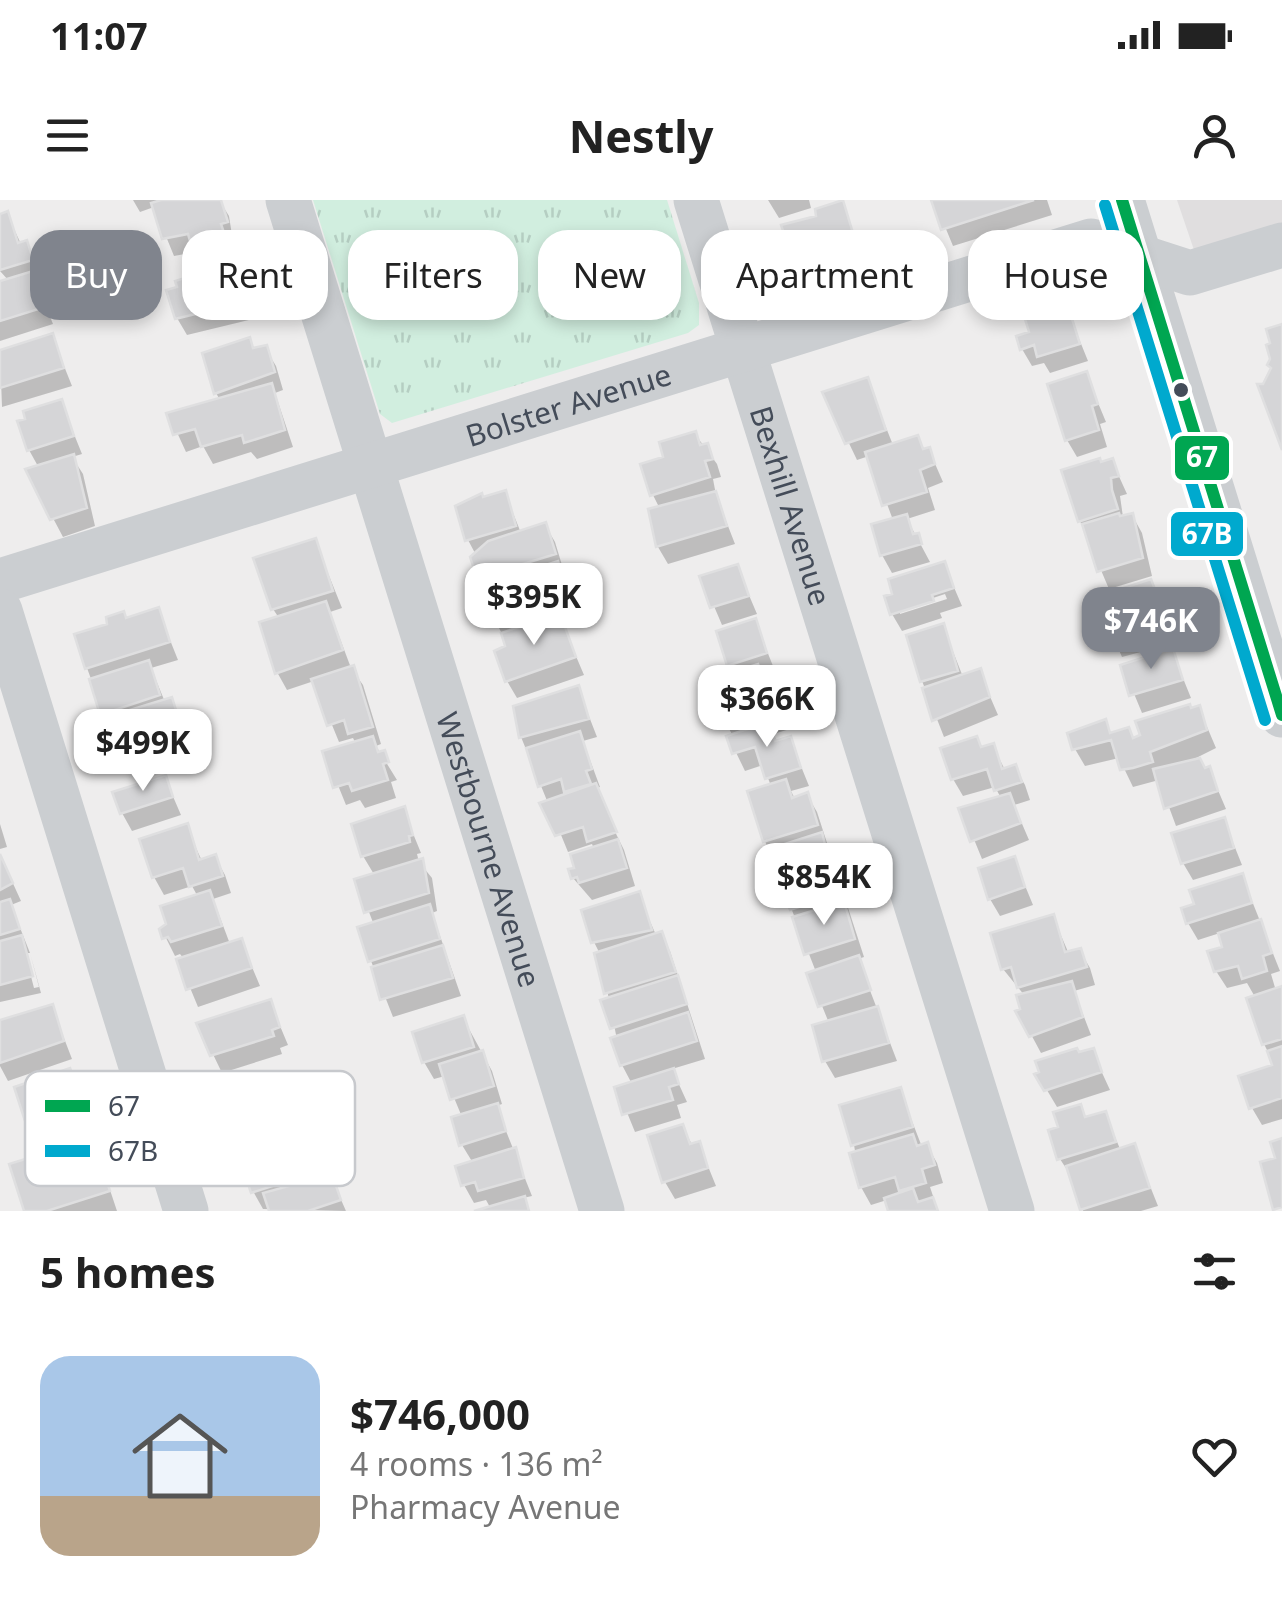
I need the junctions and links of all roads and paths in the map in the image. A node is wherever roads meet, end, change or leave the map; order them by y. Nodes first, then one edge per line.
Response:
1 (288, 200) edge
2 (696, 200) edge
3 (1122, 200) edge
4 (1131, 230) edge
5 (1282, 245) edge
6 (1144, 256) edge
7 (1144, 273) edge
8 (968, 278) edge
9 (742, 347) junction
10 (372, 464) junction
11 (0, 581) edge
12 (0, 611) edge
13 (1282, 714) edge
14 (143, 1071) edge
15 (178, 1186) edge
16 (186, 1211) edge
17 (602, 1211) edge
18 (1012, 1211) edge

1 - 10 street, Westbourne Avenue
2 - 9 street, Bexhill Avenue
3 - 4 street
5 - 6 street, Bolster Avenue
7 - 13 street
8 - 9 street, Bolster Avenue
9 - 10 street, Bolster Avenue
9 - 18 street, Bexhill Avenue
10 - 11 street, Bolster Avenue
10 - 17 street, Westbourne Avenue
12 - 14 street
15 - 16 street

